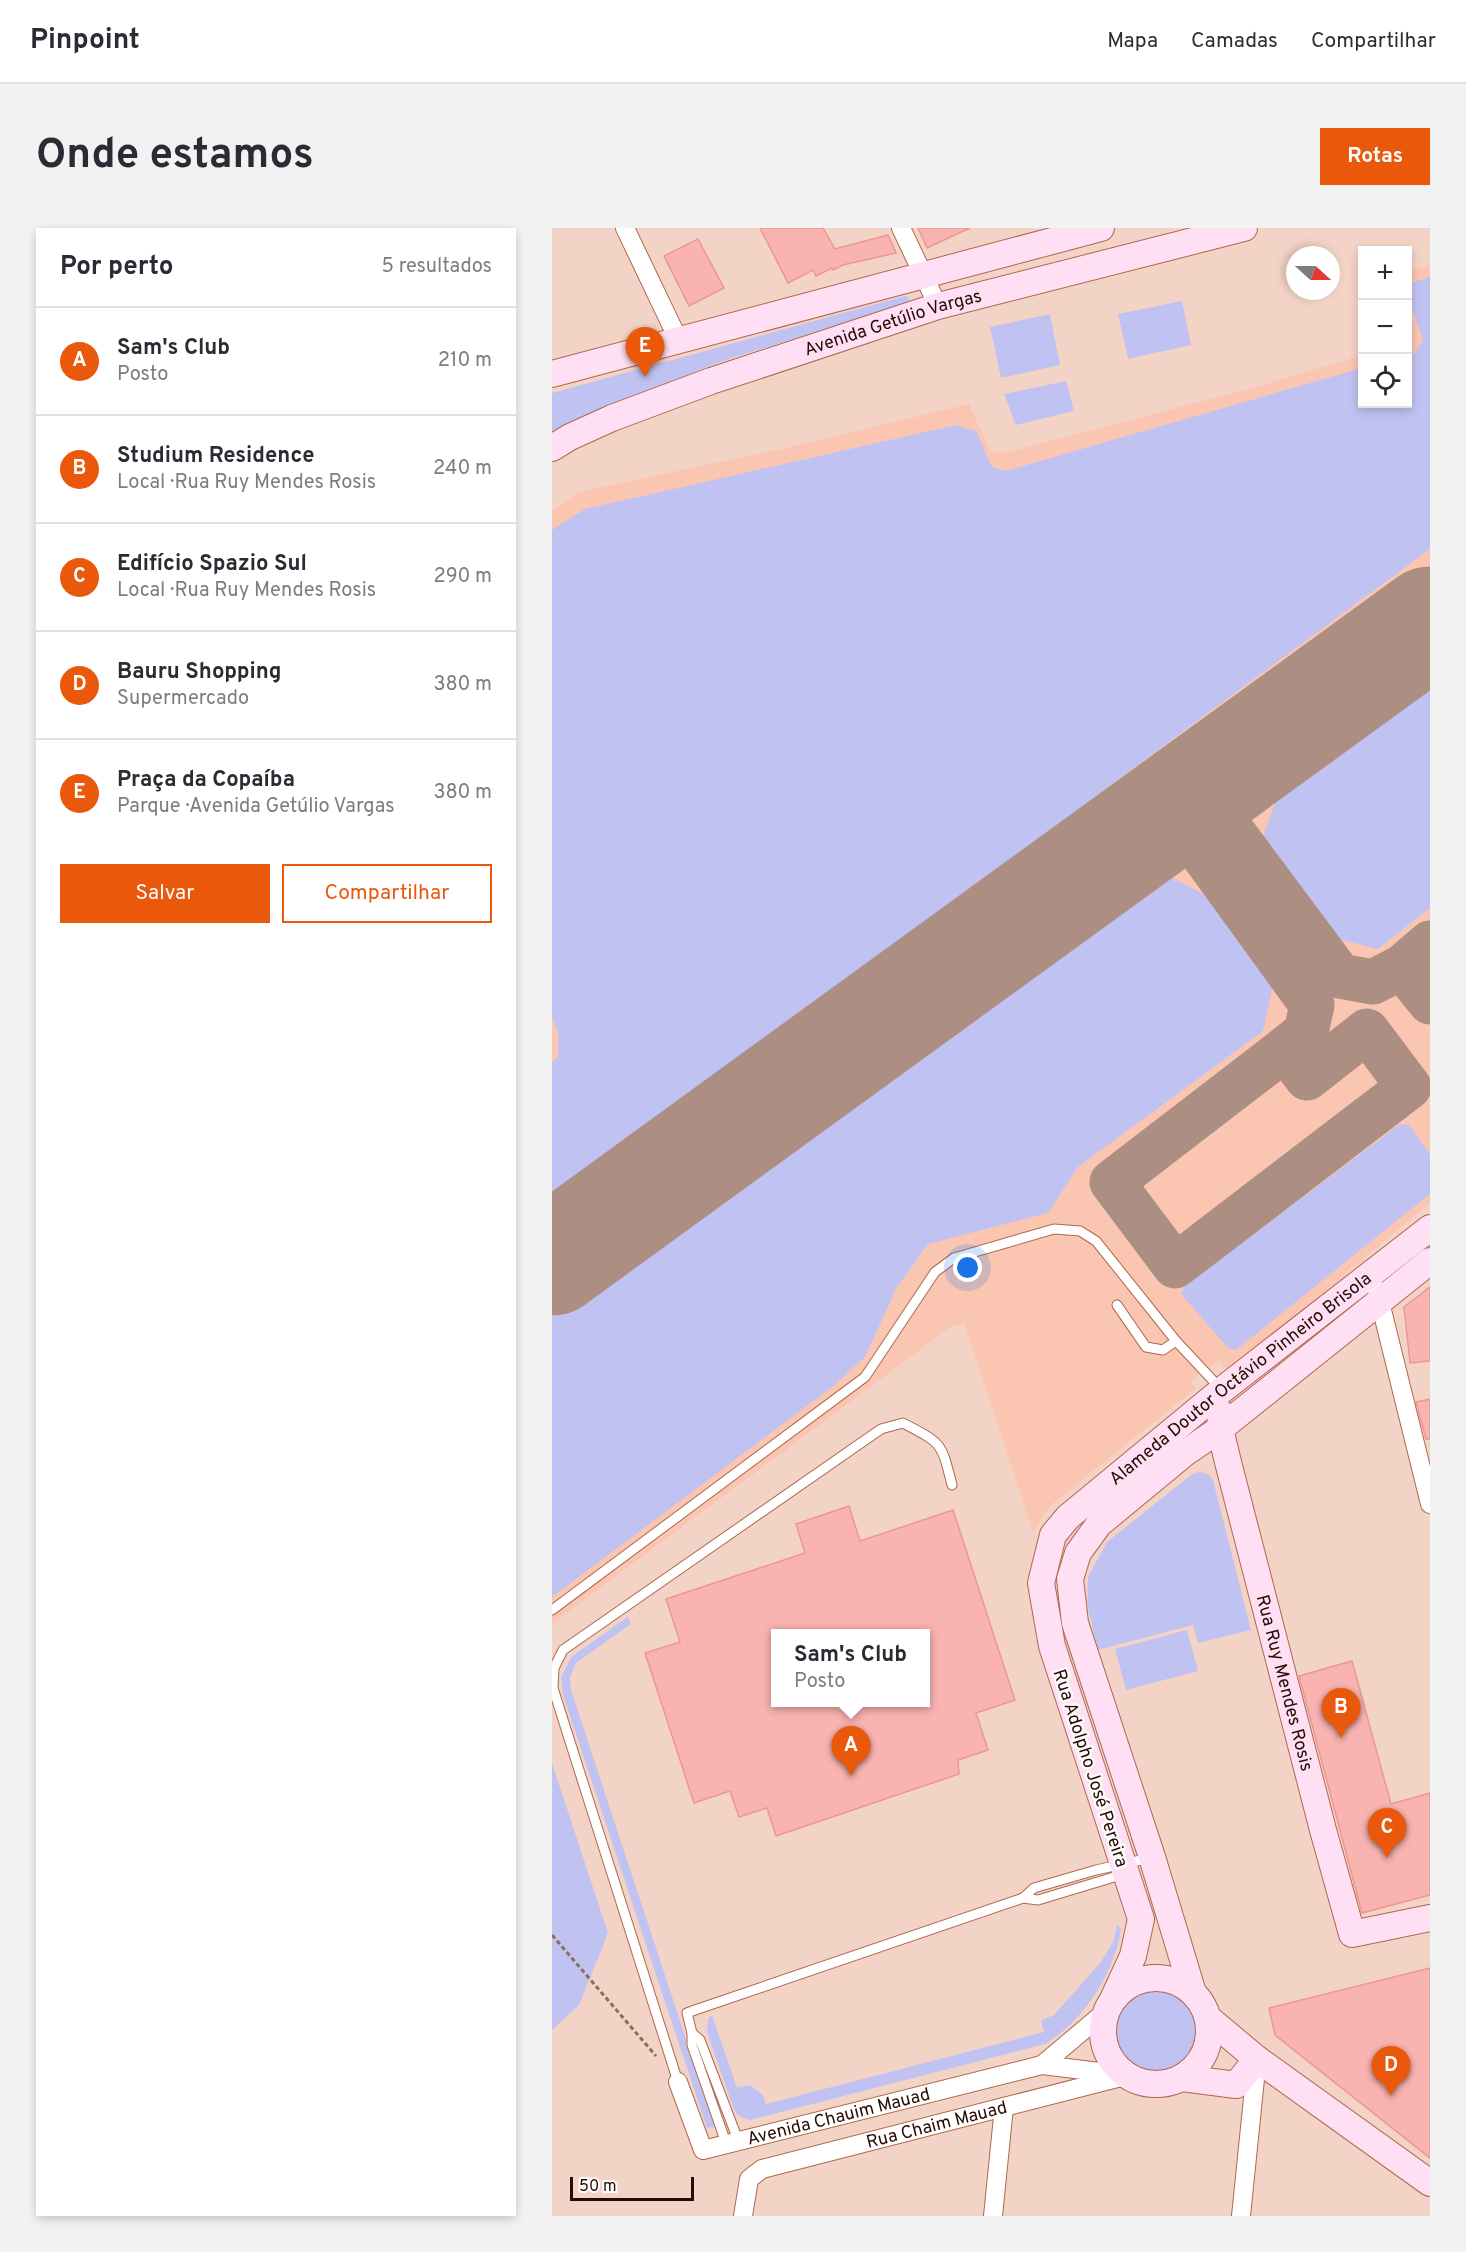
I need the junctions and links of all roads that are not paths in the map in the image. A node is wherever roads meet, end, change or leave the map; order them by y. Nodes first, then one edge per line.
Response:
1 (625, 228) edge
2 (901, 228) edge
3 (1101, 228) edge
4 (1244, 228) edge
5 (1178, 237) edge
6 (922, 275) junction
7 (938, 306) junction
8 (678, 339) junction
9 (552, 374) edge
10 (552, 448) edge
11 (1430, 1228) edge
12 (1430, 1261) edge
13 (1371, 1274) junction
14 (1381, 1301) junction
15 (1117, 1305) dead end
16 (1176, 1341) junction
17 (1222, 1390) junction
18 (1220, 1429) junction
19 (1185, 1452) junction
20 (1229, 1466) junction
21 (952, 1485) dead end
22 (1430, 1504) edge
23 (1053, 1535) joint
24 (1078, 1553) joint
25 (552, 1611) edge
26 (1152, 1857) junction
27 (1123, 1869) junction
28 (1430, 1918) edge
29 (1193, 1993) junction
30 (1110, 2005) junction
31 (1208, 2018) junction
32 (1257, 2059) junction
33 (1042, 2065) junction
34 (1125, 2076) junction
35 (1182, 2078) junction
36 (678, 2082) joint
37 (1004, 2107) junction
38 (732, 2142) junction
39 (1430, 2182) edge
40 (743, 2216) edge
41 (993, 2216) edge
42 (1241, 2216) edge

1 - 8 street
2 - 6 street
3 - 6 street, Avenida Getúlio Vargas
4 - 5 street, Avenida Getúlio Vargas
5 - 7 street, Avenida Getúlio Vargas
6 - 7 street
6 - 8 street, Avenida Getúlio Vargas
7 - 10 street, Avenida Getúlio Vargas
8 - 9 street, Avenida Getúlio Vargas
11 - 13 street, Alameda Doutor Octávio Pinheiro Brisola
12 - 14 street, Alameda Doutor Octávio Pinheiro Brisola
13 - 14 street
13 - 17 street, Alameda Doutor Octávio Pinheiro Brisola
14 - 18 street, Alameda Doutor Octávio Pinheiro Brisola
14 - 22 street
15 - 16 lane
16 - 17 lane
16 - 25 lane
17 - 18 street, Rua Ruy Mendes Rosis
17 - 23 street, Alameda Doutor Octávio Pinheiro Brisola
18 - 19 street, Alameda Doutor Octávio Pinheiro Brisola
18 - 20 street, Rua Ruy Mendes Rosis
19 - 20 street
19 - 24 street, Alameda Doutor Octávio Pinheiro Brisola
20 - 28 street, Rua Ruy Mendes Rosis
21 - 36 lane
23 - 27 street, Rua Adolpho José Pereira
24 - 26 street, Rua Adolpho José Pereira
26 - 27 lane
26 - 29 street, Rua Adolpho José Pereira
27 - 30 street, Rua Adolpho José Pereira
27 - 38 lane
29 - 30 street
29 - 31 street
30 - 33 street, Avenida Chauim Mauad
30 - 34 street
31 - 32 street
31 - 35 street
32 - 35 street
32 - 39 street
32 - 42 street
33 - 34 street, Avenida Chauim Mauad
33 - 38 street, Avenida Chauim Mauad
34 - 35 street
34 - 37 street, Rua Chaim Mauad
36 - 38 street, Avenida Chauim Mauad
37 - 40 street, Rua Chaim Mauad
37 - 41 street

